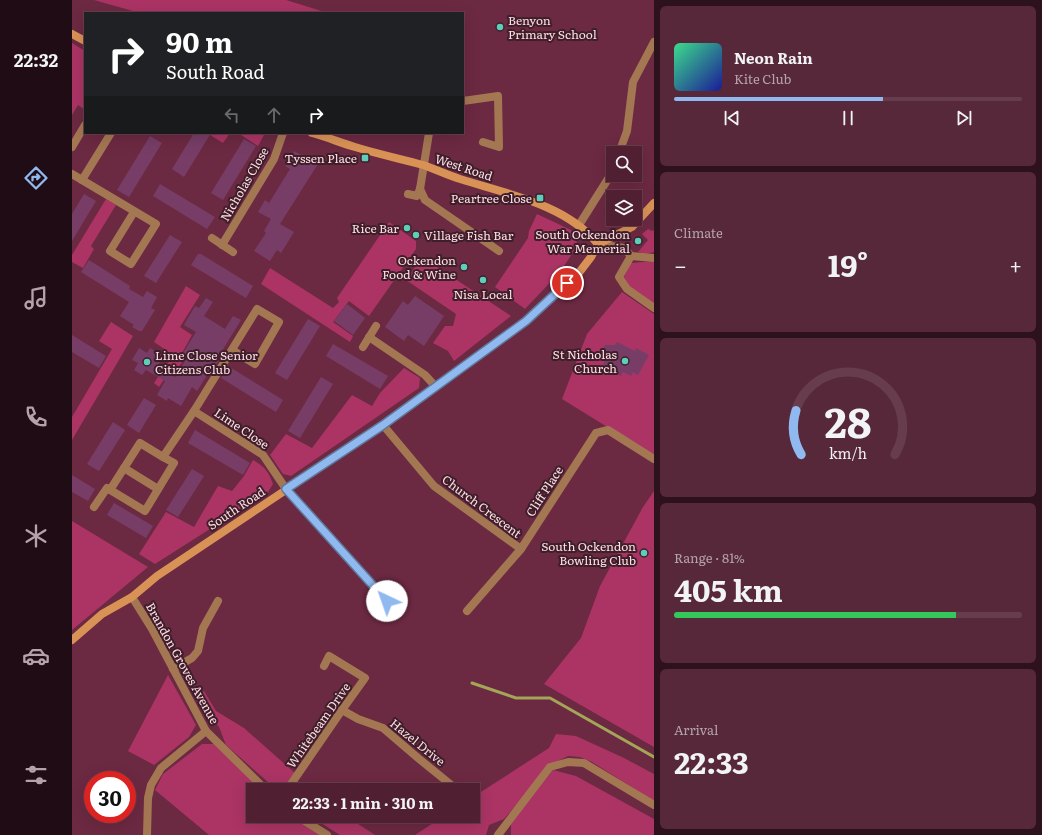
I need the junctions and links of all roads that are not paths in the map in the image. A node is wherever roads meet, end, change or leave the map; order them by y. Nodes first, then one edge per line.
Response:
1 (72, 34) edge
2 (84, 40) edge
3 (654, 42) edge
4 (464, 101) edge
5 (84, 127) edge
6 (110, 134) edge
7 (283, 134) edge
8 (315, 134) edge
9 (429, 134) edge
10 (483, 142) dead end
11 (622, 146) edge
12 (72, 147) edge
13 (423, 166) junction
14 (72, 174) edge
15 (82, 180) junction
16 (606, 182) edge
17 (420, 189) junction
18 (408, 194) dead end
19 (654, 203) edge
20 (134, 212) junction
21 (579, 225) junction
22 (212, 238) dead end
23 (598, 244) junction
24 (222, 245) junction
25 (498, 251) dead end
26 (233, 252) dead end
27 (631, 256) junction
28 (654, 258) edge
29 (654, 308) edge
30 (376, 326) dead end
31 (369, 337) junction
32 (363, 346) dead end
33 (232, 350) junction
34 (436, 387) junction
35 (194, 411) junction
36 (383, 425) junction
37 (164, 457) junction
38 (654, 459) edge
39 (124, 468) junction
40 (158, 489) junction
41 (286, 489) junction
42 (110, 490) junction
43 (94, 507) dead end
44 (521, 550) junction
45 (132, 597) junction
46 (218, 601) dead end
47 (387, 601) dead end
48 (467, 611) dead end
49 (72, 640) edge
50 (324, 666) dead end
51 (173, 669) junction
52 (342, 710) junction
53 (206, 731) junction
54 (259, 783) edge
55 (292, 783) edge
56 (450, 783) edge
57 (654, 805) edge
58 (308, 823) edge
59 (147, 835) edge
60 (327, 835) edge
61 (498, 835) edge

1 - 2 main road
3 - 11 street
4 - 10 street
5 - 12 street
6 - 15 street
7 - 24 street, Nicholas Close
8 - 13 main road, West Road
9 - 13 street
13 - 17 street
13 - 21 main road, West Road
14 - 15 street
15 - 20 street
16 - 21 street
17 - 18 street
17 - 25 street
19 - 23 main road
20 - 20 street
21 - 23 main road, West Road
22 - 24 street
23 - 27 street
23 - 34 main road, South Road
24 - 26 street
27 - 28 street
27 - 29 street
30 - 31 street
31 - 32 street
31 - 34 street
33 - 33 street
33 - 35 street
34 - 36 main road, South Road
35 - 37 street
35 - 41 street, Lime Close
36 - 41 main road, South Road
36 - 44 street, Church Crescent
37 - 39 street
37 - 40 street
38 - 44 street, Cliff Place
39 - 40 street
39 - 42 street
40 - 42 street
41 - 45 main road, South Road
41 - 47 street, Lime Close
42 - 43 street
44 - 48 street, Cliff Place
45 - 49 main road, South Road
45 - 51 street, Brandon Groves Avenue
46 - 51 street
50 - 52 street, Whitebeam Drive
51 - 53 street, Brandon Groves Avenue
52 - 55 street, Whitebeam Drive
52 - 56 street, Hazel Drive
53 - 54 street, Brandon Groves Avenue
53 - 59 street
57 - 61 street
58 - 60 street

